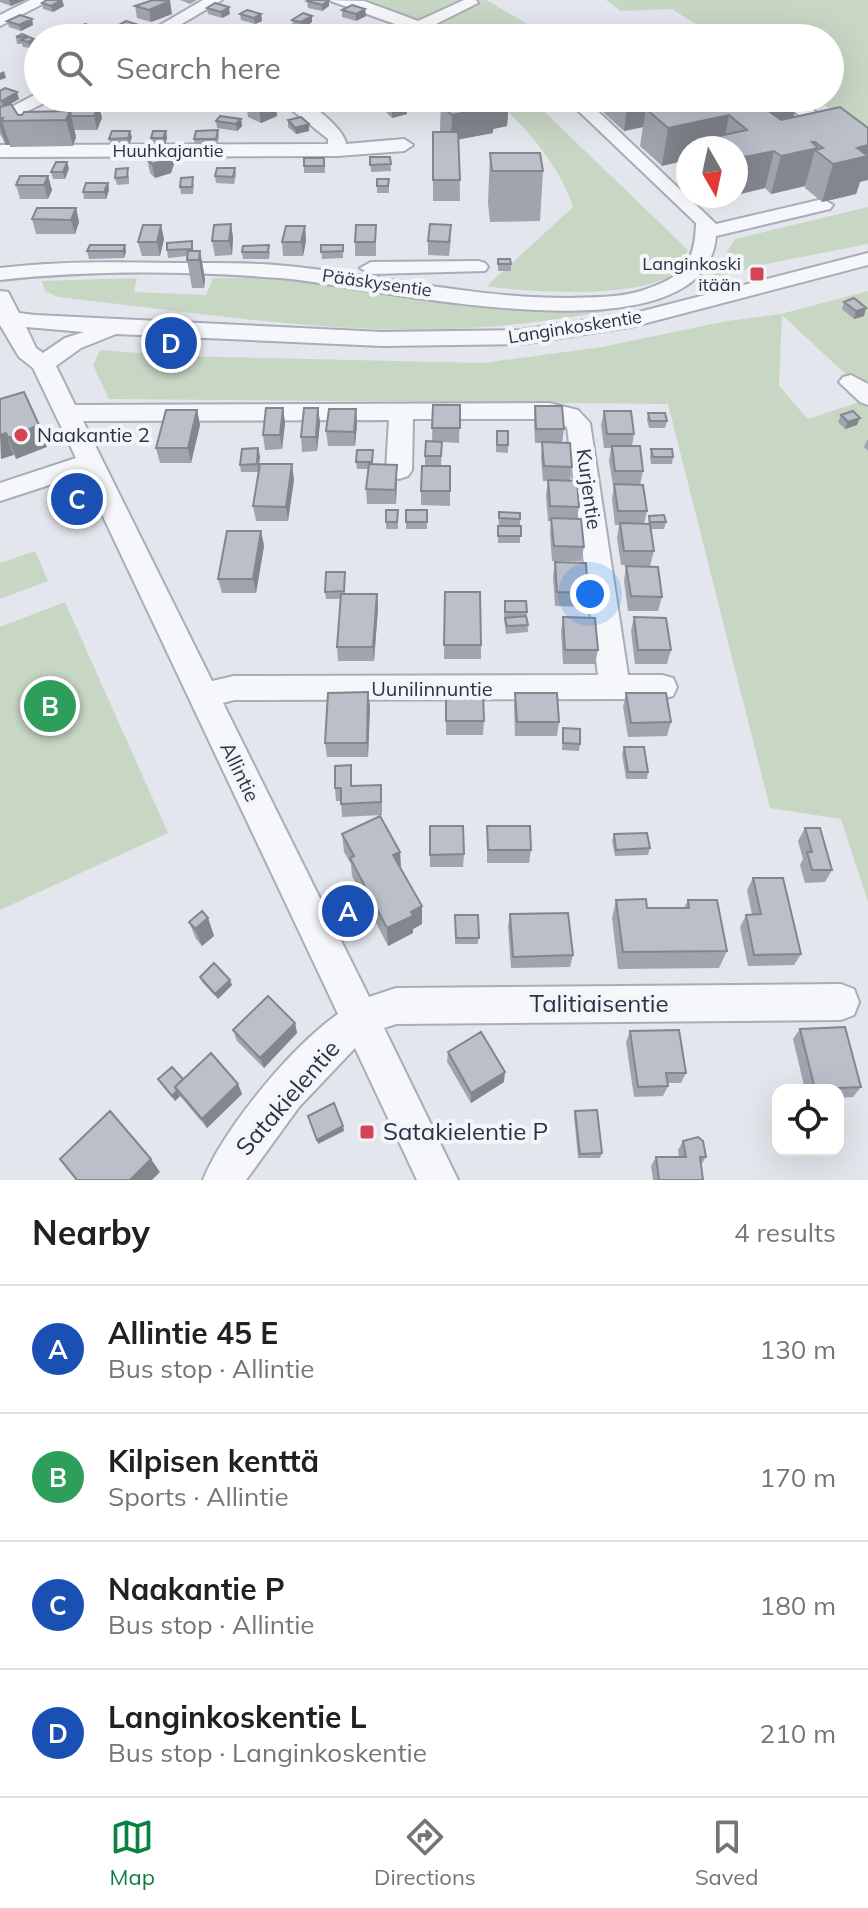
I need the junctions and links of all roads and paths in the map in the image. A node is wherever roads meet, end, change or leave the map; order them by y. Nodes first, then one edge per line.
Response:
1 (42, 0) edge
2 (214, 0) edge
3 (336, 0) edge
4 (370, 3) edge
5 (470, 3) dead end
6 (0, 21) edge
7 (171, 24) edge
8 (416, 24) edge
9 (424, 24) edge
10 (24, 107) edge
11 (306, 112) edge
12 (588, 112) edge
13 (805, 112) edge
14 (0, 120) edge
15 (404, 145) dead end
16 (337, 150) junction
17 (0, 151) edge
18 (868, 159) edge
19 (823, 205) dead end
20 (706, 227) junction
21 (868, 259) edge
22 (478, 267) dead end
23 (4, 271) edge
24 (305, 274) junction
25 (11, 310) edge
26 (116, 329) junction
27 (276, 335) junction
28 (43, 364) junction
29 (401, 411) junction
30 (65, 413) junction
31 (89, 463) junction
32 (399, 470) edge
33 (0, 492) edge
34 (615, 687) junction
35 (662, 687) dead end
36 (202, 695) junction
37 (841, 1002) dead end
38 (360, 1020) junction
39 (223, 1180) edge
40 (438, 1180) edge

1 - 6 street
2 - 7 street
3 - 4 street
4 - 8 street
5 - 9 street
10 - 14 street
11 - 16 street
12 - 20 street
13 - 18 street
15 - 16 street, Huuhkajantie
16 - 17 street, Huuhkajantie
19 - 20 street
20 - 24 street, Pääskysentie
21 - 27 street, Langinkoskentie
22 - 24 street
23 - 24 street, Pääskysentie
23 - 25 street, Allintie
25 - 26 street, Langinkoskentie
25 - 27 street, Langinkoskentie
25 - 28 street, Allintie
26 - 27 street, Langinkoskentie
26 - 28 street
28 - 30 street, Allintie
29 - 30 street, Kurjentie
29 - 32 street
29 - 34 street, Kurjentie
30 - 31 street, Allintie
31 - 33 street
31 - 36 street, Allintie
34 - 35 street, Uunilinnuntie
34 - 36 street, Uunilinnuntie
36 - 38 street, Allintie
37 - 38 street, Talitiaisentie
38 - 39 street, Satakielentie
38 - 40 street, Allintie

